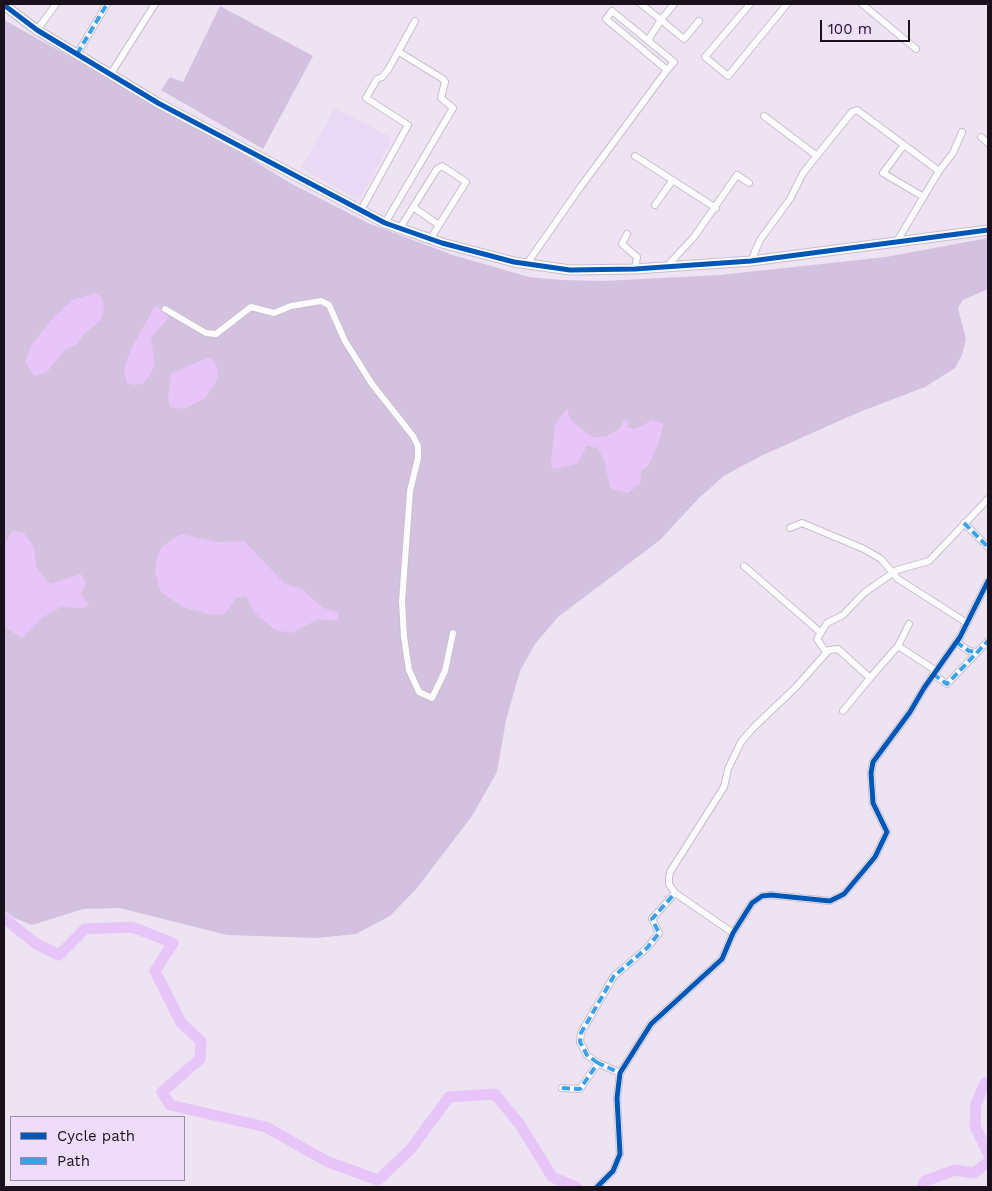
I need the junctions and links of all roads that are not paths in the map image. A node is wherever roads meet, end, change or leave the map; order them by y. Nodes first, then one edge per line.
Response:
1 (56, 4) edge
2 (107, 4) edge
3 (155, 4) edge
4 (641, 4) edge
5 (674, 4) edge
6 (750, 4) edge
7 (787, 4) edge
8 (862, 4) edge
9 (4, 5) edge
10 (661, 20) junction
11 (415, 21) dead end
12 (699, 21) dead end
13 (37, 30) junction
14 (648, 40) junction
15 (916, 49) dead end
16 (399, 52) junction
17 (77, 54) junction
18 (667, 70) junction
19 (110, 74) junction
20 (764, 116) dead end
21 (962, 132) dead end
22 (981, 138) dead end
23 (988, 143) edge
24 (904, 145) junction
25 (634, 156) dead end
26 (817, 156) junction
27 (939, 171) junction
28 (672, 181) junction
29 (749, 183) dead end
30 (922, 196) junction
31 (655, 204) dead end
32 (414, 206) junction
33 (716, 208) junction
34 (361, 210) junction
35 (385, 223) junction
36 (439, 225) junction
37 (400, 228) junction
38 (988, 230) edge
39 (627, 234) dead end
40 (430, 238) junction
41 (896, 244) junction
42 (751, 261) junction
43 (526, 265) junction
44 (667, 266) junction
45 (635, 269) junction
46 (165, 309) dead end
47 (988, 499) edge
48 (964, 523) junction
49 (790, 528) dead end
50 (988, 547) edge
51 (744, 566) dead end
52 (893, 573) junction
53 (988, 581) edge
54 (967, 623) junction
55 (909, 624) dead end
56 (820, 632) junction
57 (453, 633) dead end
58 (988, 641) edge
59 (956, 642) junction
60 (898, 646) junction
61 (826, 652) junction
62 (976, 652) junction
63 (934, 672) junction
64 (870, 678) junction
65 (843, 711) dead end
66 (675, 892) junction
67 (734, 933) junction
68 (598, 1063) junction
69 (620, 1073) junction
70 (562, 1088) dead end
71 (597, 1187) edge

1 - 13 street
2 - 17 street
3 - 19 street
4 - 10 street
5 - 10 street
6 - 7 street
8 - 15 street
9 - 13 street
10 - 12 street
10 - 14 street
11 - 16 street
13 - 17 street
14 - 18 street
14 - 18 street
16 - 34 street
16 - 35 street
17 - 19 street
18 - 43 street
19 - 34 street
20 - 26 street
21 - 27 street
22 - 23 street
24 - 26 street
24 - 27 street
24 - 30 street
25 - 28 street
26 - 42 street
27 - 30 street
28 - 31 street
28 - 33 street
29 - 33 street
30 - 41 street
32 - 36 street
32 - 36 street
32 - 37 street
33 - 44 street
34 - 35 street
35 - 37 street
36 - 40 street
37 - 40 street
38 - 41 street
39 - 45 street
40 - 43 street
41 - 42 street
42 - 44 street
43 - 45 street
44 - 45 street
46 - 57 street
47 - 48 street
48 - 50 street
48 - 52 street
49 - 52 street
51 - 56 street
52 - 54 street
52 - 56 street
53 - 54 street
54 - 59 street
55 - 60 street
56 - 61 street
58 - 62 street
59 - 62 street
59 - 63 street
60 - 63 street
60 - 64 street
61 - 64 street
61 - 66 street
62 - 63 street
63 - 67 street
64 - 65 street
66 - 67 street
66 - 68 street
67 - 69 street
68 - 69 street
68 - 70 street
69 - 71 street

